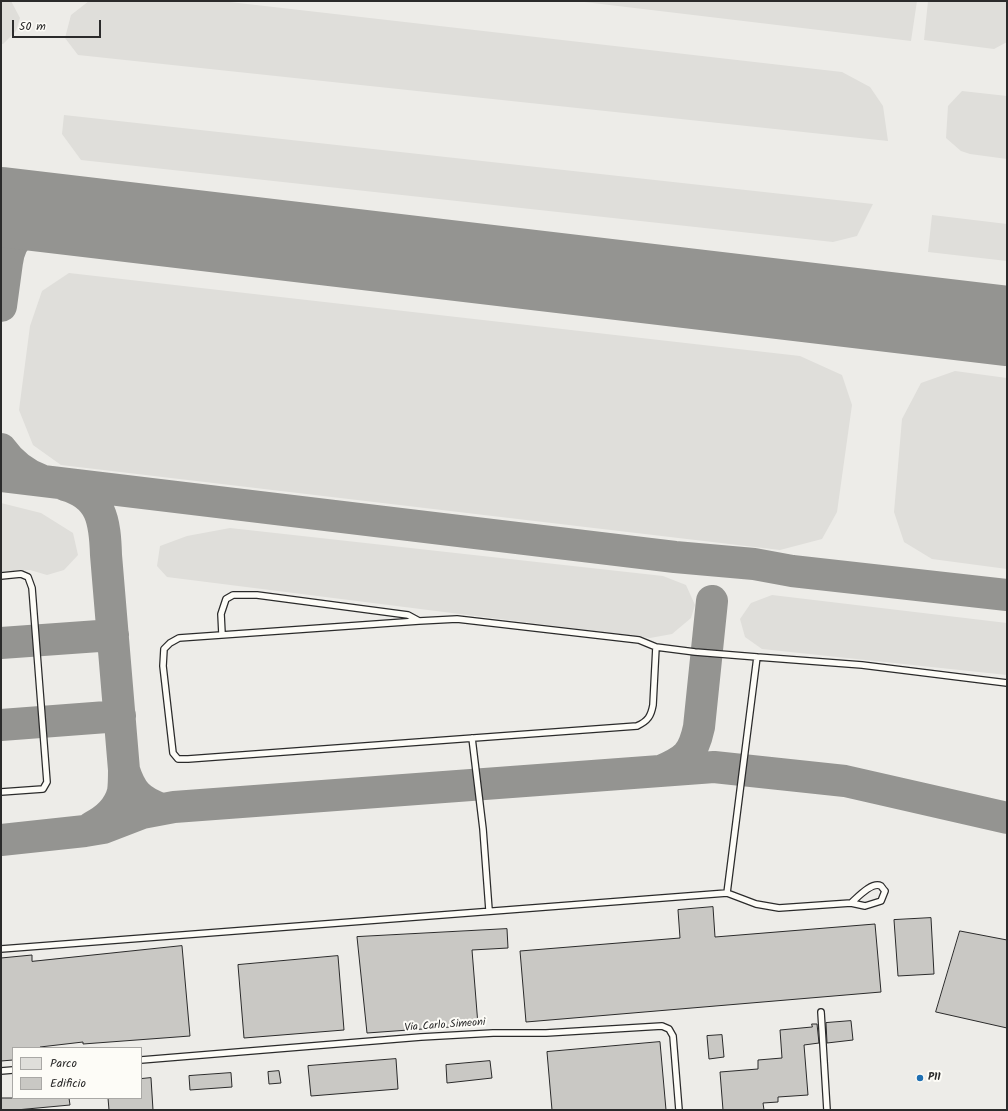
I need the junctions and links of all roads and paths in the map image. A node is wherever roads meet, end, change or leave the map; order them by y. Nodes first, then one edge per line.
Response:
1 (1, 576) edge
2 (419, 621) junction
3 (222, 634) junction
4 (656, 647) junction
5 (757, 657) junction
6 (1007, 683) edge
7 (472, 738) junction
8 (1, 792) edge
9 (727, 892) junction
10 (851, 903) junction
11 (489, 910) junction
12 (1, 949) edge
13 (821, 1012) dead end
14 (142, 1060) edge
15 (12, 1070) edge
16 (1, 1071) edge
17 (679, 1110) edge
18 (827, 1110) edge

1 - 8 lane
2 - 3 lane
2 - 3 lane
2 - 4 lane
3 - 7 lane
4 - 5 lane
4 - 7 lane
5 - 6 lane
5 - 9 lane
7 - 11 lane
9 - 10 lane
9 - 11 lane
10 - 10 lane
11 - 12 lane
13 - 18 lane
14 - 17 lane, Via Carlo Simeoni
15 - 16 lane

